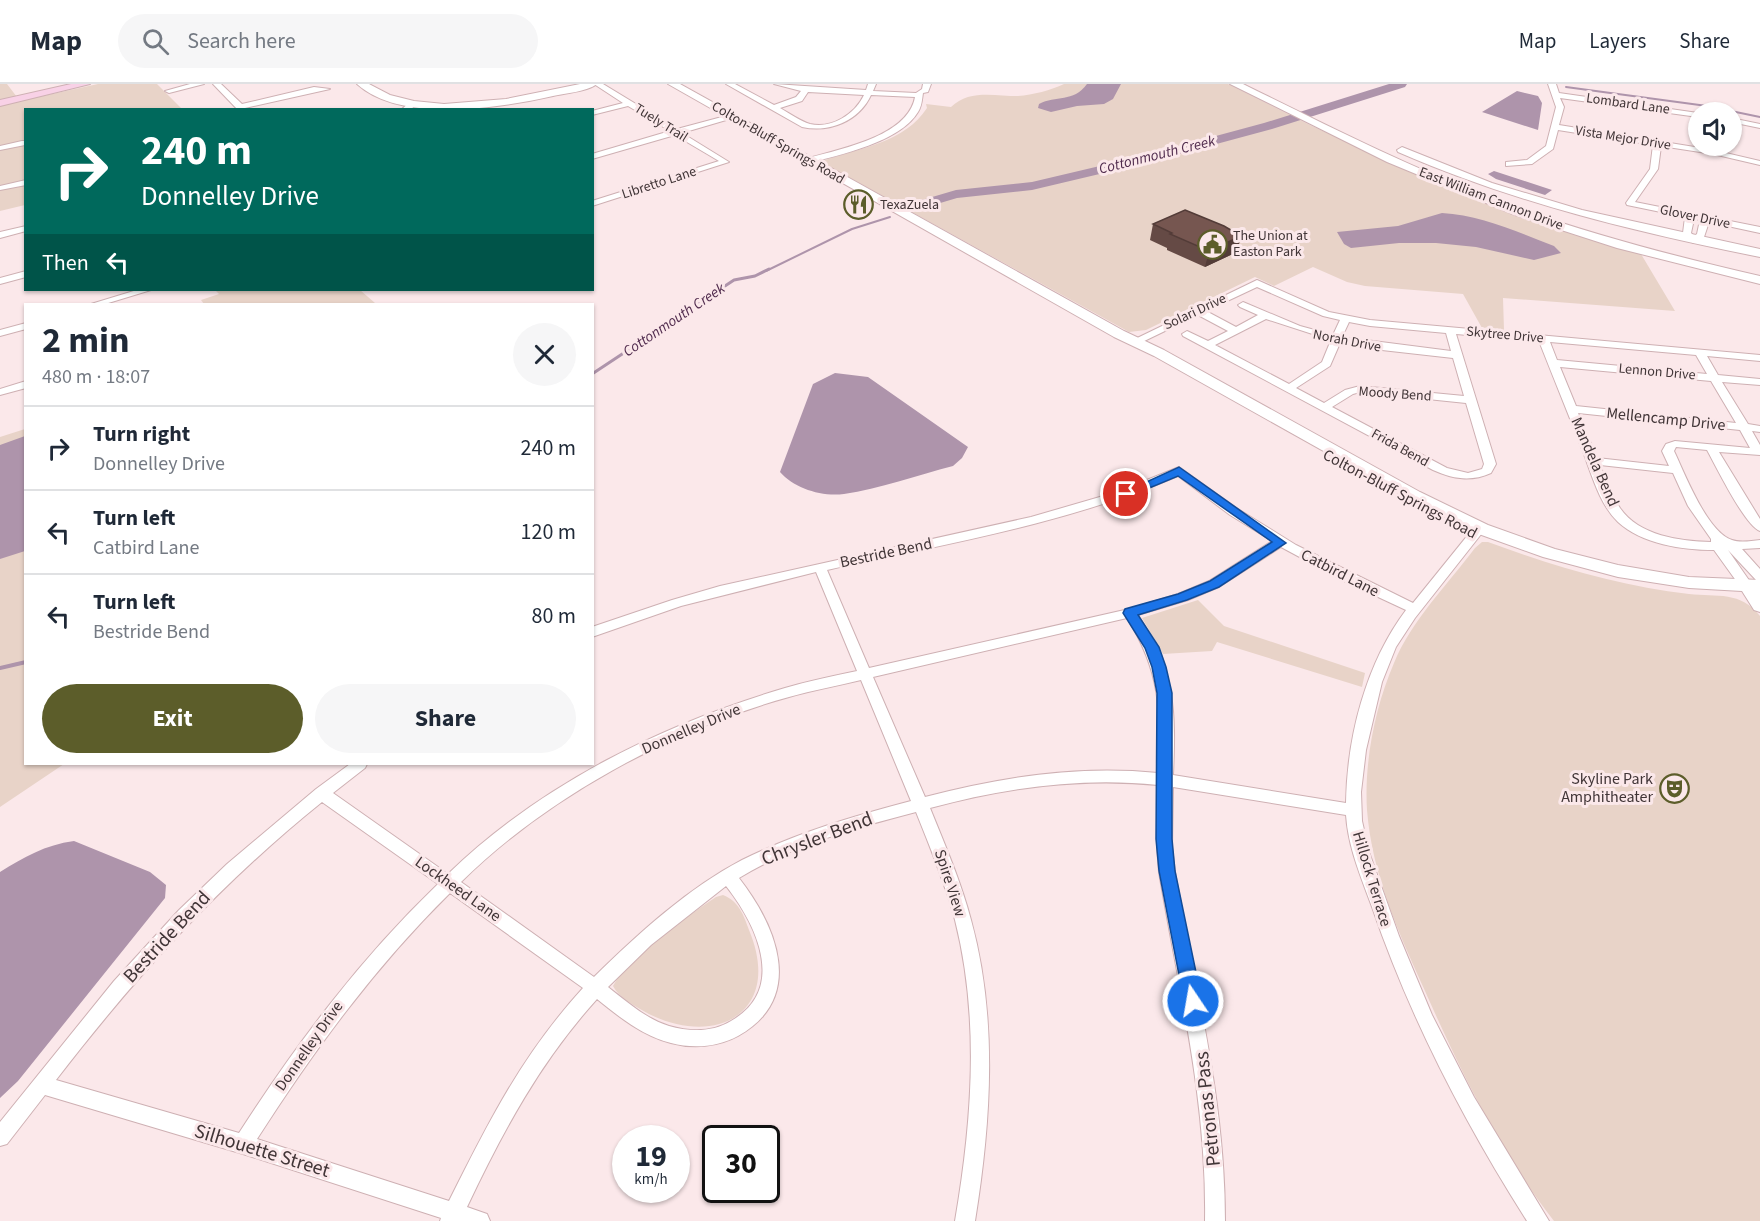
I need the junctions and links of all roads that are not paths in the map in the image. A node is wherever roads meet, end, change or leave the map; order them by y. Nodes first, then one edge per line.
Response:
1 (60, 84) edge
2 (85, 84) edge
3 (200, 84) edge
4 (217, 84) edge
5 (363, 84) edge
6 (591, 84) edge
7 (598, 84) edge
8 (673, 84) edge
9 (730, 84) edge
10 (778, 84) edge
11 (916, 84) edge
12 (927, 84) edge
13 (1235, 84) edge
14 (1259, 84) edge
15 (1552, 84) edge
16 (870, 88) edge
17 (326, 89) dead end
18 (806, 90) junction
19 (169, 91) dead end
20 (919, 93) junction
21 (1557, 95) junction
22 (0, 97) edge
23 (0, 103) edge
24 (414, 103) junction
25 (630, 103) junction
26 (1299, 103) dead end
27 (242, 108) edge
28 (407, 108) edge
29 (774, 108) junction
30 (594, 112) edge
31 (1688, 114) edge
32 (730, 116) junction
33 (1742, 122) edge
34 (1760, 126) edge
35 (1556, 127) junction
36 (677, 132) junction
37 (22, 143) dead end
38 (1657, 143) junction
39 (1393, 146) dead end
40 (0, 148) edge
41 (594, 156) edge
42 (808, 161) junction
43 (725, 162) joint
44 (1509, 164) dead end
45 (1760, 164) edge
46 (24, 183) edge
47 (0, 189) edge
48 (594, 203) edge
49 (1690, 216) junction
50 (1705, 219) junction
51 (24, 229) edge
52 (1760, 230) edge
53 (0, 235) edge
54 (1760, 253) edge
55 (24, 275) edge
56 (1760, 280) edge
57 (0, 281) edge
58 (1257, 283) joint
59 (138, 291) edge
60 (123, 293) edge
61 (98, 303) edge
62 (1243, 305) dead end
63 (1198, 311) junction
64 (1264, 316) junction
65 (1345, 319) junction
66 (24, 327) edge
67 (1236, 330) junction
68 (1450, 330) junction
69 (0, 333) edge
70 (1187, 334) dead end
71 (1543, 338) junction
72 (1336, 341) junction
73 (1134, 342) junction
74 (1208, 345) junction
75 (1700, 351) junction
76 (1456, 355) junction
77 (1760, 358) edge
78 (1553, 363) junction
79 (1714, 378) junction
80 (1760, 382) edge
81 (24, 385) edge
82 (1290, 388) junction
83 (0, 392) edge
84 (1470, 400) junction
85 (1325, 406) junction
86 (1572, 409) junction
87 (1743, 427) junction
88 (1760, 429) edge
89 (1711, 447) junction
90 (1759, 451) edge
91 (1591, 461) junction
92 (1676, 470) junction
93 (1179, 471) joint
94 (1760, 527) edge
95 (1477, 531) junction
96 (1717, 541) junction
97 (1280, 543) junction
98 (1760, 544) edge
99 (1731, 545) junction
100 (820, 567) junction
101 (1757, 592) edge
102 (1414, 609) junction
103 (1130, 613) junction
104 (594, 631) edge
105 (864, 674) junction
106 (359, 765) edge
107 (1165, 780) junction
108 (321, 793) junction
109 (920, 804) junction
110 (1353, 810) junction
111 (728, 877) junction
112 (450, 882) junction
113 (594, 986) junction
114 (42, 1085) junction
115 (0, 1137) edge
116 (243, 1144) junction
117 (452, 1216) edge
118 (480, 1221) edge
119 (965, 1221) edge
120 (1215, 1221) edge
121 (1539, 1221) edge

1 - 22 main road
2 - 23 main road
3 - 19 street
4 - 27 street
5 - 24 street
6 - 24 street
7 - 25 street, Tuely Trail
8 - 32 street, Colton-Bluff Springs Road
9 - 29 street
10 - 18 street
11 - 20 street
12 - 20 street
13 - 56 street, East William Cannon Drive
14 - 26 street
15 - 21 street
16 - 18 street
16 - 20 street
16 - 29 street
17 - 27 street
18 - 29 street
20 - 42 street
21 - 31 street, Lombard Lane
21 - 35 street
24 - 28 street
25 - 30 street
25 - 36 street, Tuely Trail
32 - 36 street
32 - 42 street, Colton-Bluff Springs Road
33 - 34 street
35 - 38 street, Vista Mejor Drive
35 - 44 street
36 - 41 street
36 - 43 street, Tuely Trail
37 - 40 street
38 - 45 street, Vista Mejor Drive
38 - 49 street, Glover Drive
39 - 54 street, East William Cannon Drive
42 - 73 street, Colton-Bluff Springs Road
43 - 48 street, Libretto Lane
46 - 47 street
49 - 50 street, Glover Drive
49 - 50 street
50 - 52 street, Glover Drive
51 - 53 street
55 - 57 street
58 - 63 street, Solari Drive
58 - 65 street, Skytree Drive
59 - 60 street
60 - 61 street
62 - 64 street, Norah Drive
63 - 67 street
63 - 73 street, Solari Drive
64 - 67 street
64 - 72 street, Norah Drive
65 - 68 street, Skytree Drive
65 - 72 street
66 - 69 street
67 - 74 street
68 - 71 street, Skytree Drive
68 - 76 street, Frida Bend
70 - 74 street, Frida Bend
71 - 75 street, Skytree Drive
71 - 78 street, Mandela Bend
72 - 76 street, Norah Drive
72 - 82 street
73 - 95 street, Colton-Bluff Springs Road
74 - 82 street, Frida Bend
75 - 77 street, Skytree Drive
75 - 79 street
76 - 84 street, Frida Bend
78 - 79 street, Lennon Drive
78 - 86 street, Mandela Bend
79 - 80 street, Lennon Drive
79 - 87 street
81 - 83 street
82 - 85 street, Frida Bend
84 - 85 street, Moody Bend
84 - 85 street, Frida Bend
86 - 87 street, Mellencamp Drive
86 - 91 street, Mandela Bend
87 - 88 street, Mellencamp Drive
87 - 90 street
89 - 90 street
89 - 92 street
89 - 94 street
91 - 92 street
91 - 96 street, Mandela Bend
92 - 96 street
93 - 97 street, Catbird Lane
93 - 100 street, Bestride Bend
95 - 101 street, Colton-Bluff Springs Road
95 - 102 street, Hillock Terrace
96 - 99 street
96 - 101 street
97 - 102 street, Catbird Lane
97 - 103 street, Donnelley Drive
98 - 99 street
99 - 101 street
100 - 104 street, Bestride Bend
100 - 105 street, Spire View
102 - 110 street, Hillock Terrace
103 - 105 street, Donnelley Drive
103 - 107 street, Petronas Pass
105 - 109 street, Spire View
105 - 112 street, Donnelley Drive
106 - 108 street, Bestride Bend
107 - 109 street, Chrysler Bend
107 - 110 street, Chrysler Bend
107 - 120 street, Petronas Pass
108 - 112 street, Lockheed Lane
108 - 114 street, Bestride Bend
109 - 111 street, Chrysler Bend
109 - 119 street, Spire View
110 - 121 street, Hillock Terrace
111 - 113 street, Chrysler Bend
111 - 113 street, Lockheed Lane
112 - 113 street, Lockheed Lane
112 - 116 street, Donnelley Drive
113 - 117 street, Chrysler Bend
114 - 115 street, Bestride Bend
114 - 116 street, Silhouette Street
116 - 117 street, Silhouette Street
117 - 118 street, Silhouette Street

